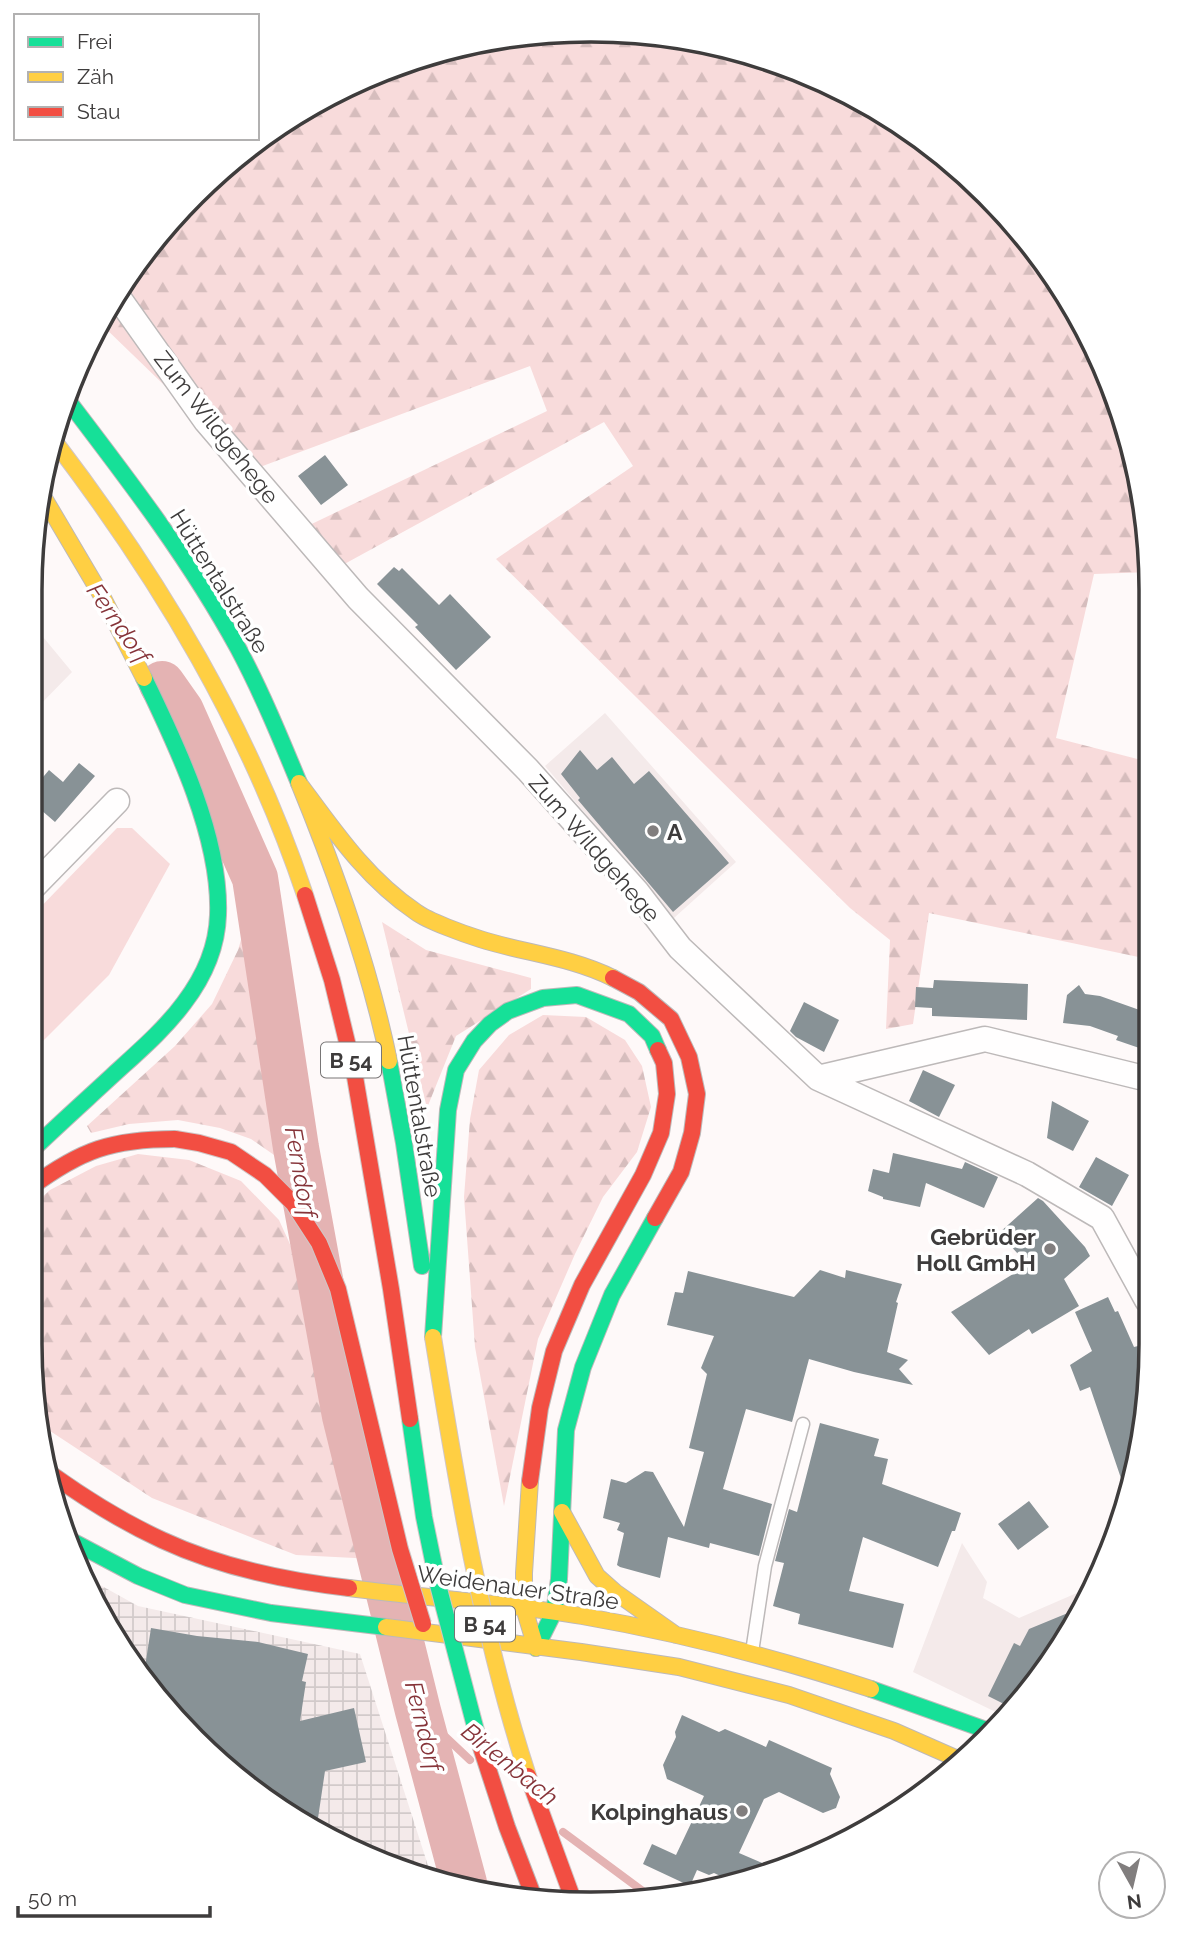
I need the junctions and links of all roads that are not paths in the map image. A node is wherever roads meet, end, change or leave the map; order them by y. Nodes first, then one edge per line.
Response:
1 (123, 304) edge
2 (73, 408) edge
3 (61, 450) edge
4 (49, 507) edge
5 (301, 786) junction
6 (117, 801) dead end
7 (42, 878) edge
8 (1139, 1077) edge
9 (818, 1078) junction
10 (42, 1141) edge
11 (42, 1178) edge
12 (1139, 1285) edge
13 (433, 1337) junction
14 (803, 1424) dead end
15 (60, 1480) edge
16 (561, 1510) junction
17 (88, 1561) edge
18 (524, 1608) junction
19 (554, 1612) junction
20 (676, 1635) junction
21 (536, 1647) junction
22 (430, 1650) dead end
23 (752, 1652) junction
24 (452, 1696) dead end
25 (981, 1728) edge
26 (478, 1738) junction
27 (952, 1756) edge
28 (531, 1888) edge
29 (570, 1891) edge

1 - 9 street, Zum Wildgehege
2 - 5 main road, Hüttentalstraße / B 54
3 - 26 main road, B 54, bridge
4 - 10 main road
5 - 13 main road, Hüttentalstraße / B 54
5 - 16 main road
6 - 7 street
8 - 9 street
9 - 12 street, Zum Wildgehege
11 - 22 main road, bridge
13 - 18 main road
13 - 29 main road, Hüttentalstraße / B 54, bridge
14 - 23 lane
15 - 18 main road, Weidenauer Straße, bridge
16 - 19 main road
16 - 20 main road
17 - 21 main road
18 - 19 main road, Weidenauer Straße
18 - 21 main road
19 - 20 main road, Weidenauer Straße
19 - 21 main road
20 - 23 main road, Weidenauer Straße
21 - 27 main road
23 - 25 main road, Weidenauer Straße
24 - 26 main road, bridge
26 - 28 main road, B 54

